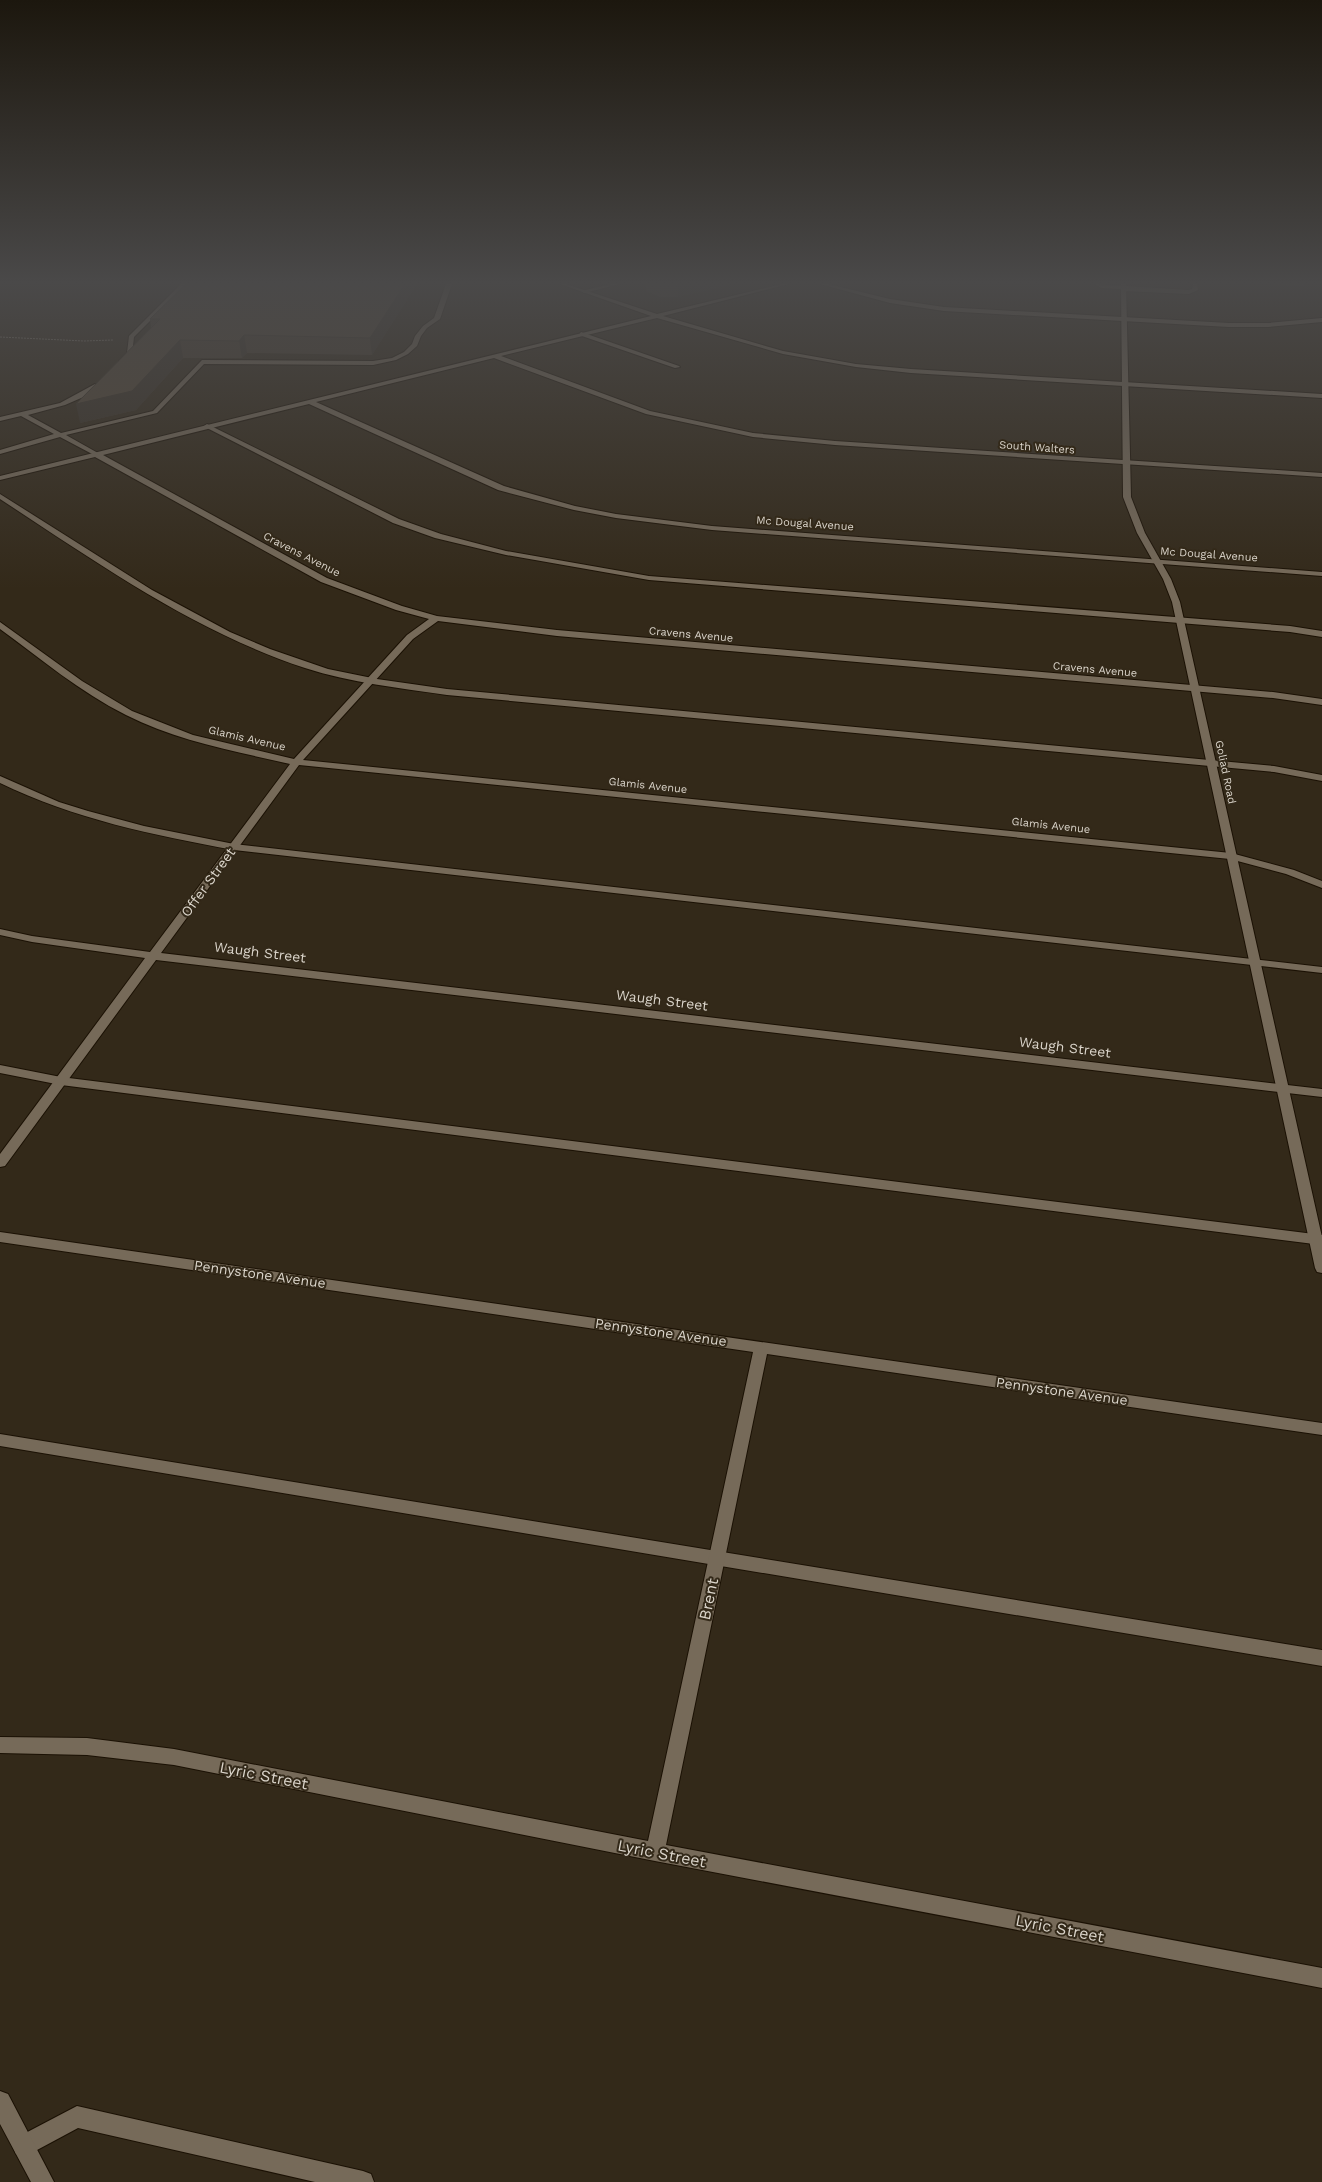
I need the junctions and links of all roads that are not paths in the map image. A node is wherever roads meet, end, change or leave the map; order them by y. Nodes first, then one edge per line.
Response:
1 (96, 386) edge
2 (180, 386) edge
3 (371, 386) edge
4 (573, 386) edge
5 (1126, 386) edge
6 (1156, 386) edge
7 (1322, 396) edge
8 (308, 401) junction
9 (21, 414) junction
10 (0, 418) edge
11 (207, 426) junction
12 (60, 434) junction
13 (0, 444) edge
14 (10, 449) junction
15 (0, 452) edge
16 (96, 454) junction
17 (1126, 462) junction
18 (1322, 475) edge
19 (0, 478) edge
20 (0, 496) edge
21 (1155, 561) junction
22 (1322, 574) edge
23 (436, 618) junction
24 (1180, 621) junction
25 (0, 625) edge
26 (1322, 634) edge
27 (370, 680) junction
28 (1195, 689) junction
29 (1322, 702) edge
30 (296, 762) junction
31 (1211, 765) junction
32 (1322, 778) edge
33 (0, 779) edge
34 (234, 847) junction
35 (1231, 856) junction
36 (1322, 885) edge
37 (0, 932) edge
38 (154, 955) junction
39 (1255, 962) junction
40 (1322, 970) edge
41 (0, 1069) edge
42 (61, 1080) junction
43 (1283, 1088) junction
44 (1322, 1093) edge
45 (0, 1163) edge
46 (0, 1237) edge
47 (1319, 1240) edge
48 (1322, 1268) edge
49 (761, 1346) junction
50 (1322, 1430) edge
51 (0, 1440) edge
52 (716, 1558) junction
53 (1322, 1658) edge
54 (0, 1745) edge
55 (655, 1852) junction
56 (1322, 1978) edge
57 (0, 2102) edge
58 (24, 2146) junction
59 (43, 2182) edge
60 (363, 2182) edge

1 - 9 street
2 - 12 street
3 - 8 street
4 - 17 street, South Walters
5 - 17 street, Goliad Road
6 - 7 street
8 - 11 street
8 - 21 street, Mc Dougal Avenue
9 - 10 street
9 - 12 street, Cravens Avenue
11 - 16 street
11 - 24 street
12 - 14 street
12 - 16 street, Cravens Avenue
13 - 14 street
14 - 15 street
16 - 19 street
16 - 23 street, Cravens Avenue
17 - 18 street, South Walters
17 - 21 street, Goliad Road
20 - 27 street
21 - 22 street, Mc Dougal Avenue
21 - 24 street, Goliad Road
23 - 27 street, Offer Street
23 - 28 street, Cravens Avenue
24 - 26 street
24 - 28 street, Goliad Road
25 - 30 street, Glamis Avenue
27 - 30 street, Offer Street
27 - 31 street
28 - 29 street, Cravens Avenue
28 - 31 street, Goliad Road
30 - 34 street, Offer Street
30 - 35 street, Glamis Avenue
31 - 32 street
31 - 35 street, Goliad Road
33 - 34 street
34 - 38 street, Offer Street
34 - 39 street
35 - 36 street, Glamis Avenue
35 - 39 street, Goliad Road
37 - 38 street, Waugh Street
38 - 42 street, Offer Street
38 - 43 street, Waugh Street
39 - 40 street
39 - 43 street, Goliad Road
41 - 42 street
42 - 45 street, Offer Street
42 - 47 street
43 - 44 street, Waugh Street
43 - 47 street, Goliad Road
46 - 49 street, Pennystone Avenue
47 - 48 street, Goliad Road
49 - 50 street, Pennystone Avenue
49 - 52 street, Brent
51 - 52 street
52 - 53 street
52 - 55 street, Brent
54 - 55 street, Lyric Street
55 - 56 street, Lyric Street
57 - 58 street
58 - 59 street
58 - 60 street

